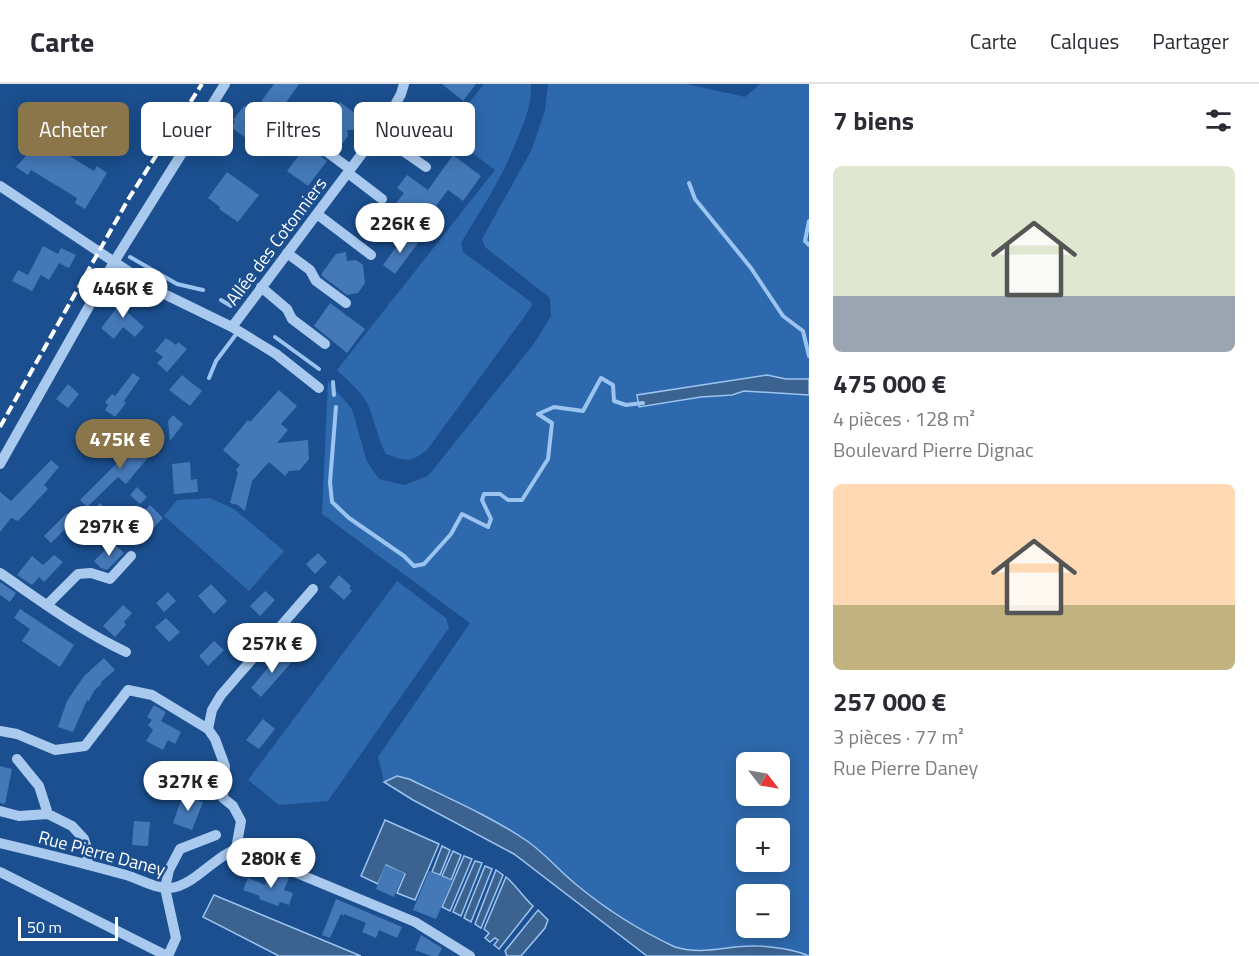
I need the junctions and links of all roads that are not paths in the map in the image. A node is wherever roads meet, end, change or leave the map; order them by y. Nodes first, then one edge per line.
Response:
1 (225, 84) edge
2 (404, 84) edge
3 (395, 102) edge
4 (331, 156) edge
5 (360, 156) edge
6 (410, 156) edge
7 (426, 167) dead end
8 (349, 171) junction
9 (0, 186) edge
10 (382, 199) dead end
11 (317, 214) junction
12 (287, 253) junction
13 (371, 255) dead end
14 (114, 262) junction
15 (261, 287) junction
16 (346, 303) dead end
17 (232, 327) junction
18 (325, 344) dead end
19 (320, 387) dead end
20 (0, 464) edge
21 (131, 556) dead end
22 (0, 573) edge
23 (313, 589) dead end
24 (47, 605) junction
25 (126, 652) dead end
26 (208, 729) junction
27 (0, 731) edge
28 (17, 759) dead end
29 (0, 811) edge
30 (48, 814) junction
31 (216, 835) dead end
32 (0, 843) edge
33 (236, 849) junction
34 (88, 865) junction
35 (0, 872) edge
36 (165, 888) junction
37 (168, 956) edge
38 (471, 956) edge

1 - 14 street
2 - 3 street, Allée des Cotonniers
4 - 8 street
5 - 8 street, Allée des Cotonniers
6 - 7 street
8 - 10 street
8 - 11 street, Allée des Cotonniers
9 - 14 street
11 - 12 street, Allée des Cotonniers
11 - 13 street
12 - 15 street, Allée des Cotonniers
12 - 16 street
14 - 17 street
14 - 20 street
15 - 17 street, Allée des Cotonniers
15 - 18 street
17 - 19 street
21 - 24 street
22 - 24 street
23 - 26 street
24 - 25 street
26 - 27 street
26 - 33 street
28 - 30 street
29 - 30 street
30 - 34 street
31 - 36 street
32 - 34 street, Rue Pierre Daney
33 - 36 street, Rue Pierre Daney
33 - 38 street
34 - 36 street, Rue Pierre Daney
35 - 37 street
36 - 37 street

